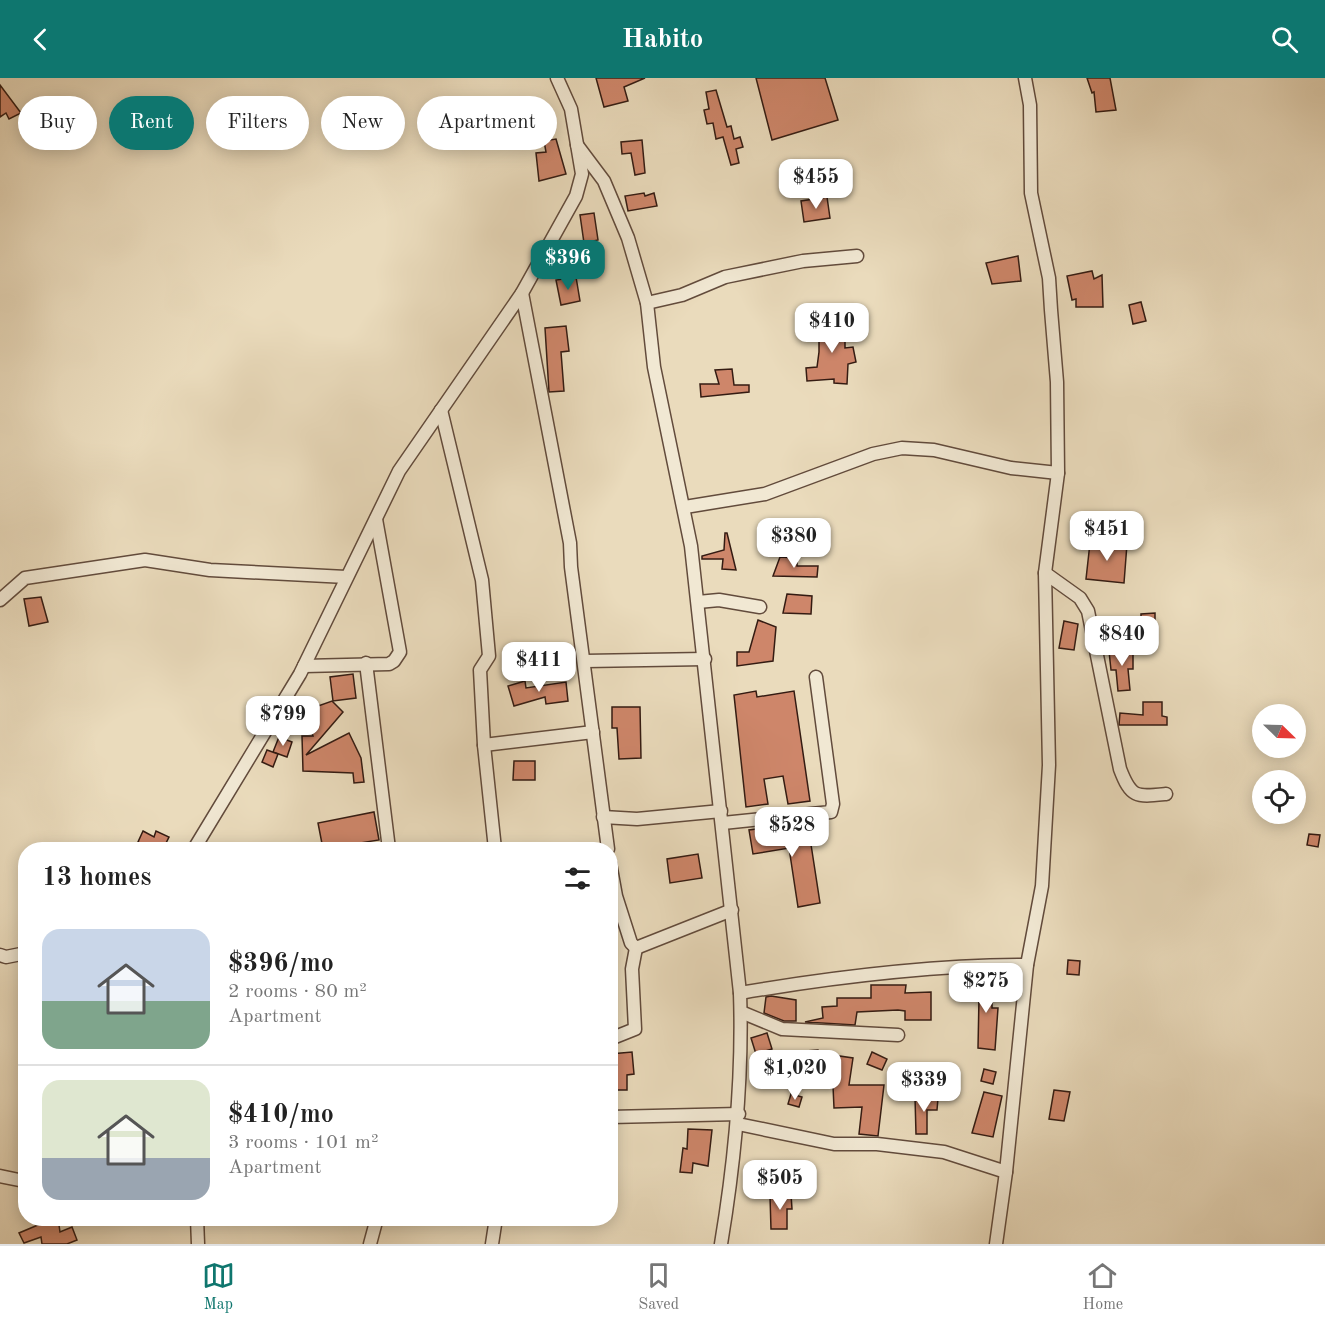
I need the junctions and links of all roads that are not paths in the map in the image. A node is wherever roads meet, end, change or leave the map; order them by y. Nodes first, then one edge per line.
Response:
1 (557, 78) edge
2 (1025, 78) edge
3 (577, 145) junction
4 (857, 256) dead end
5 (522, 292) junction
6 (647, 303) junction
7 (441, 410) junction
8 (1058, 473) junction
9 (685, 507) junction
10 (376, 519) junction
11 (1046, 573) junction
12 (346, 577) junction
13 (0, 600) edge
14 (698, 602) junction
15 (760, 607) dead end
16 (705, 659) junction
17 (585, 662) junction
18 (366, 663) junction
19 (304, 666) junction
20 (816, 677) dead end
21 (593, 732) junction
22 (484, 745) junction
23 (1166, 794) dead end
24 (603, 817) junction
25 (722, 817) junction
26 (198, 842) edge
27 (387, 842) edge
28 (494, 842) edge
29 (607, 842) edge
30 (618, 902) edge
31 (732, 910) junction
32 (636, 948) junction
33 (0, 955) edge
34 (18, 955) edge
35 (1027, 965) junction
36 (740, 993) junction
37 (741, 1012) junction
38 (898, 1035) dead end
39 (618, 1036) edge
40 (618, 1117) edge
41 (739, 1119) junction
42 (1006, 1172) junction
43 (0, 1176) edge
44 (18, 1180) edge
45 (197, 1226) edge
46 (375, 1226) edge
47 (495, 1226) edge
48 (198, 1244) edge
49 (370, 1244) edge
50 (492, 1244) edge
51 (721, 1244) edge
52 (996, 1244) edge

1 - 3 street
2 - 8 street
3 - 5 street
3 - 6 street
4 - 6 street
5 - 7 street
5 - 17 street
6 - 9 street
7 - 10 street
7 - 22 street
8 - 9 street
8 - 11 street
9 - 14 street
10 - 12 street
10 - 18 street
11 - 23 street
11 - 35 street
12 - 13 street
12 - 19 street
14 - 15 street
14 - 16 street
16 - 17 street
16 - 25 street
17 - 21 street
18 - 19 street
18 - 27 street
19 - 26 street
20 - 25 street
21 - 22 street
21 - 24 street
22 - 28 street
24 - 25 street
24 - 29 street
25 - 31 street
30 - 32 street
31 - 32 street
31 - 36 street
32 - 39 street
33 - 34 street
35 - 36 street
35 - 42 street
36 - 37 street
37 - 38 street
37 - 41 street
40 - 41 street
41 - 42 street
41 - 51 street
42 - 52 street
43 - 44 street
45 - 48 street
46 - 49 street
47 - 50 street

